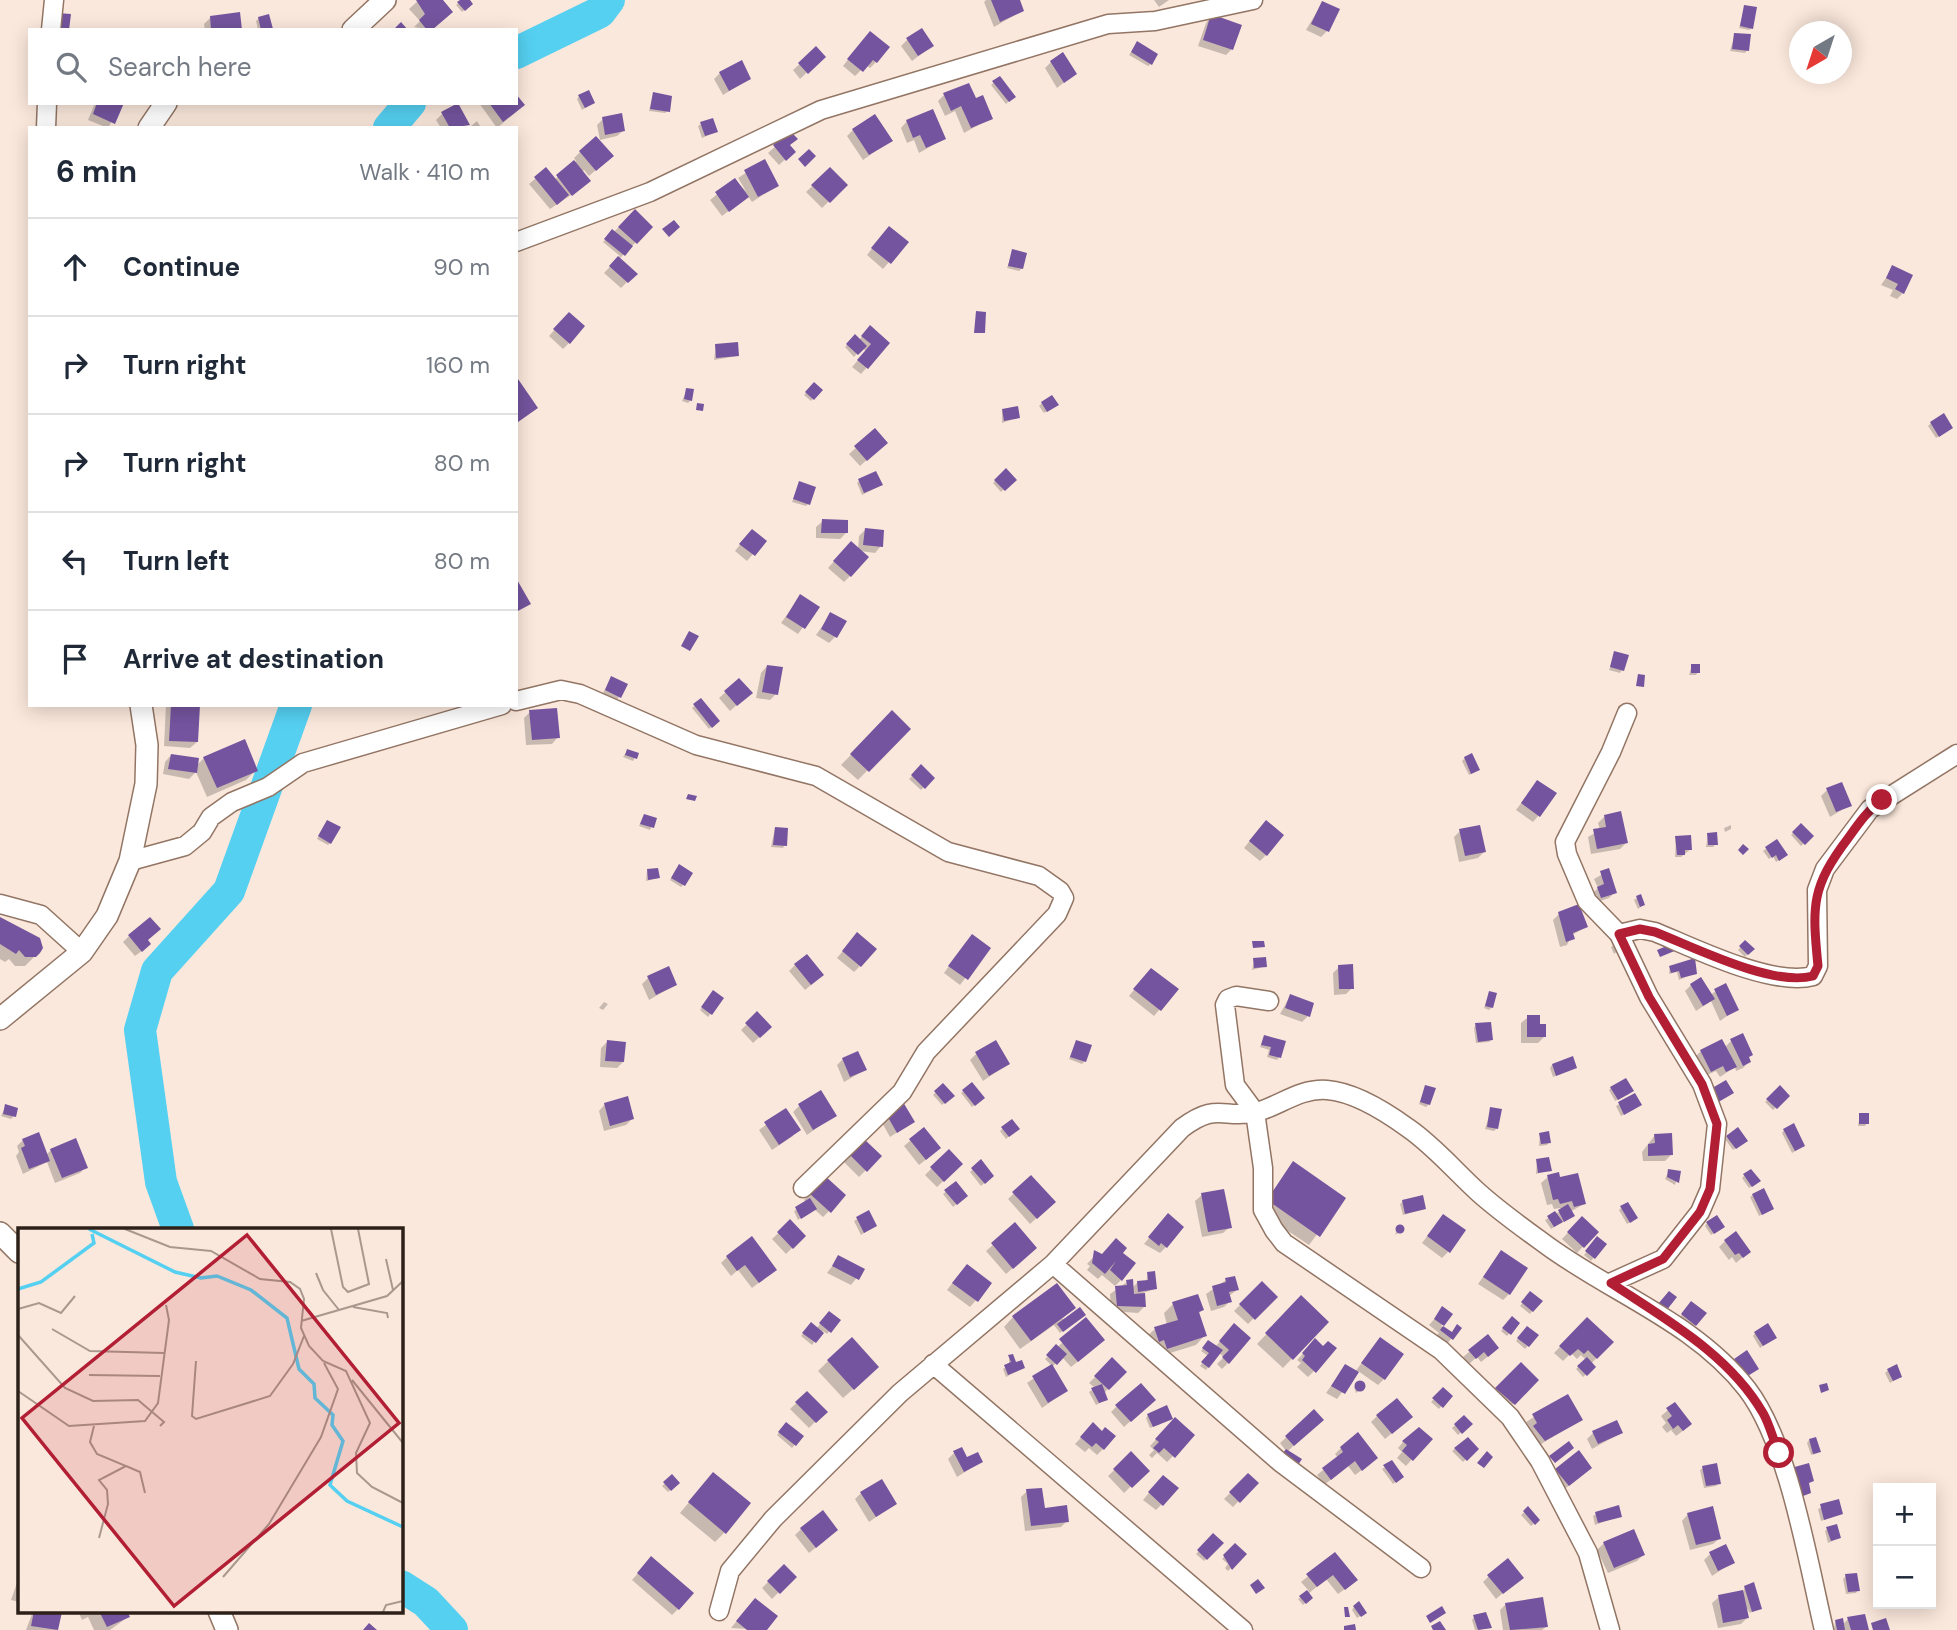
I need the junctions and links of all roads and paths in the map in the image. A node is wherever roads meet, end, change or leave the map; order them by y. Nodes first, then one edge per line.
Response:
1 (54, 0) edge
2 (385, 0) edge
3 (1252, 0) edge
4 (51, 28) edge
5 (355, 28) edge
6 (47, 105) edge
7 (165, 105) edge
8 (46, 126) edge
9 (150, 126) edge
10 (518, 241) edge
11 (518, 701) edge
12 (141, 707) edge
13 (495, 707) edge
14 (1627, 713) dead end
15 (1957, 754) edge
16 (130, 861) junction
17 (0, 904) edge
18 (1619, 934) junction
19 (82, 952) junction
20 (1269, 1001) dead end
21 (0, 1019) edge
22 (1255, 1112) junction
23 (803, 1188) dead end
24 (0, 1233) edge
25 (18, 1251) edge
26 (1052, 1264) junction
27 (1611, 1283) junction
28 (933, 1364) junction
29 (1421, 1568) dead end
30 (719, 1611) dead end
31 (219, 1612) edge
32 (227, 1630) edge
33 (1243, 1630) edge
34 (1610, 1630) edge
35 (1824, 1630) edge

1 - 4 street
2 - 5 main road
3 - 10 street
6 - 8 street
7 - 9 main road
11 - 23 street
12 - 16 main road
13 - 16 street
14 - 18 street
15 - 18 street
16 - 19 main road
17 - 19 street
18 - 27 street
19 - 21 main road
20 - 22 street
22 - 26 street
22 - 27 street
22 - 34 street
24 - 25 main road
26 - 28 street
26 - 29 street
27 - 35 street
28 - 30 street
28 - 33 street
31 - 32 main road

